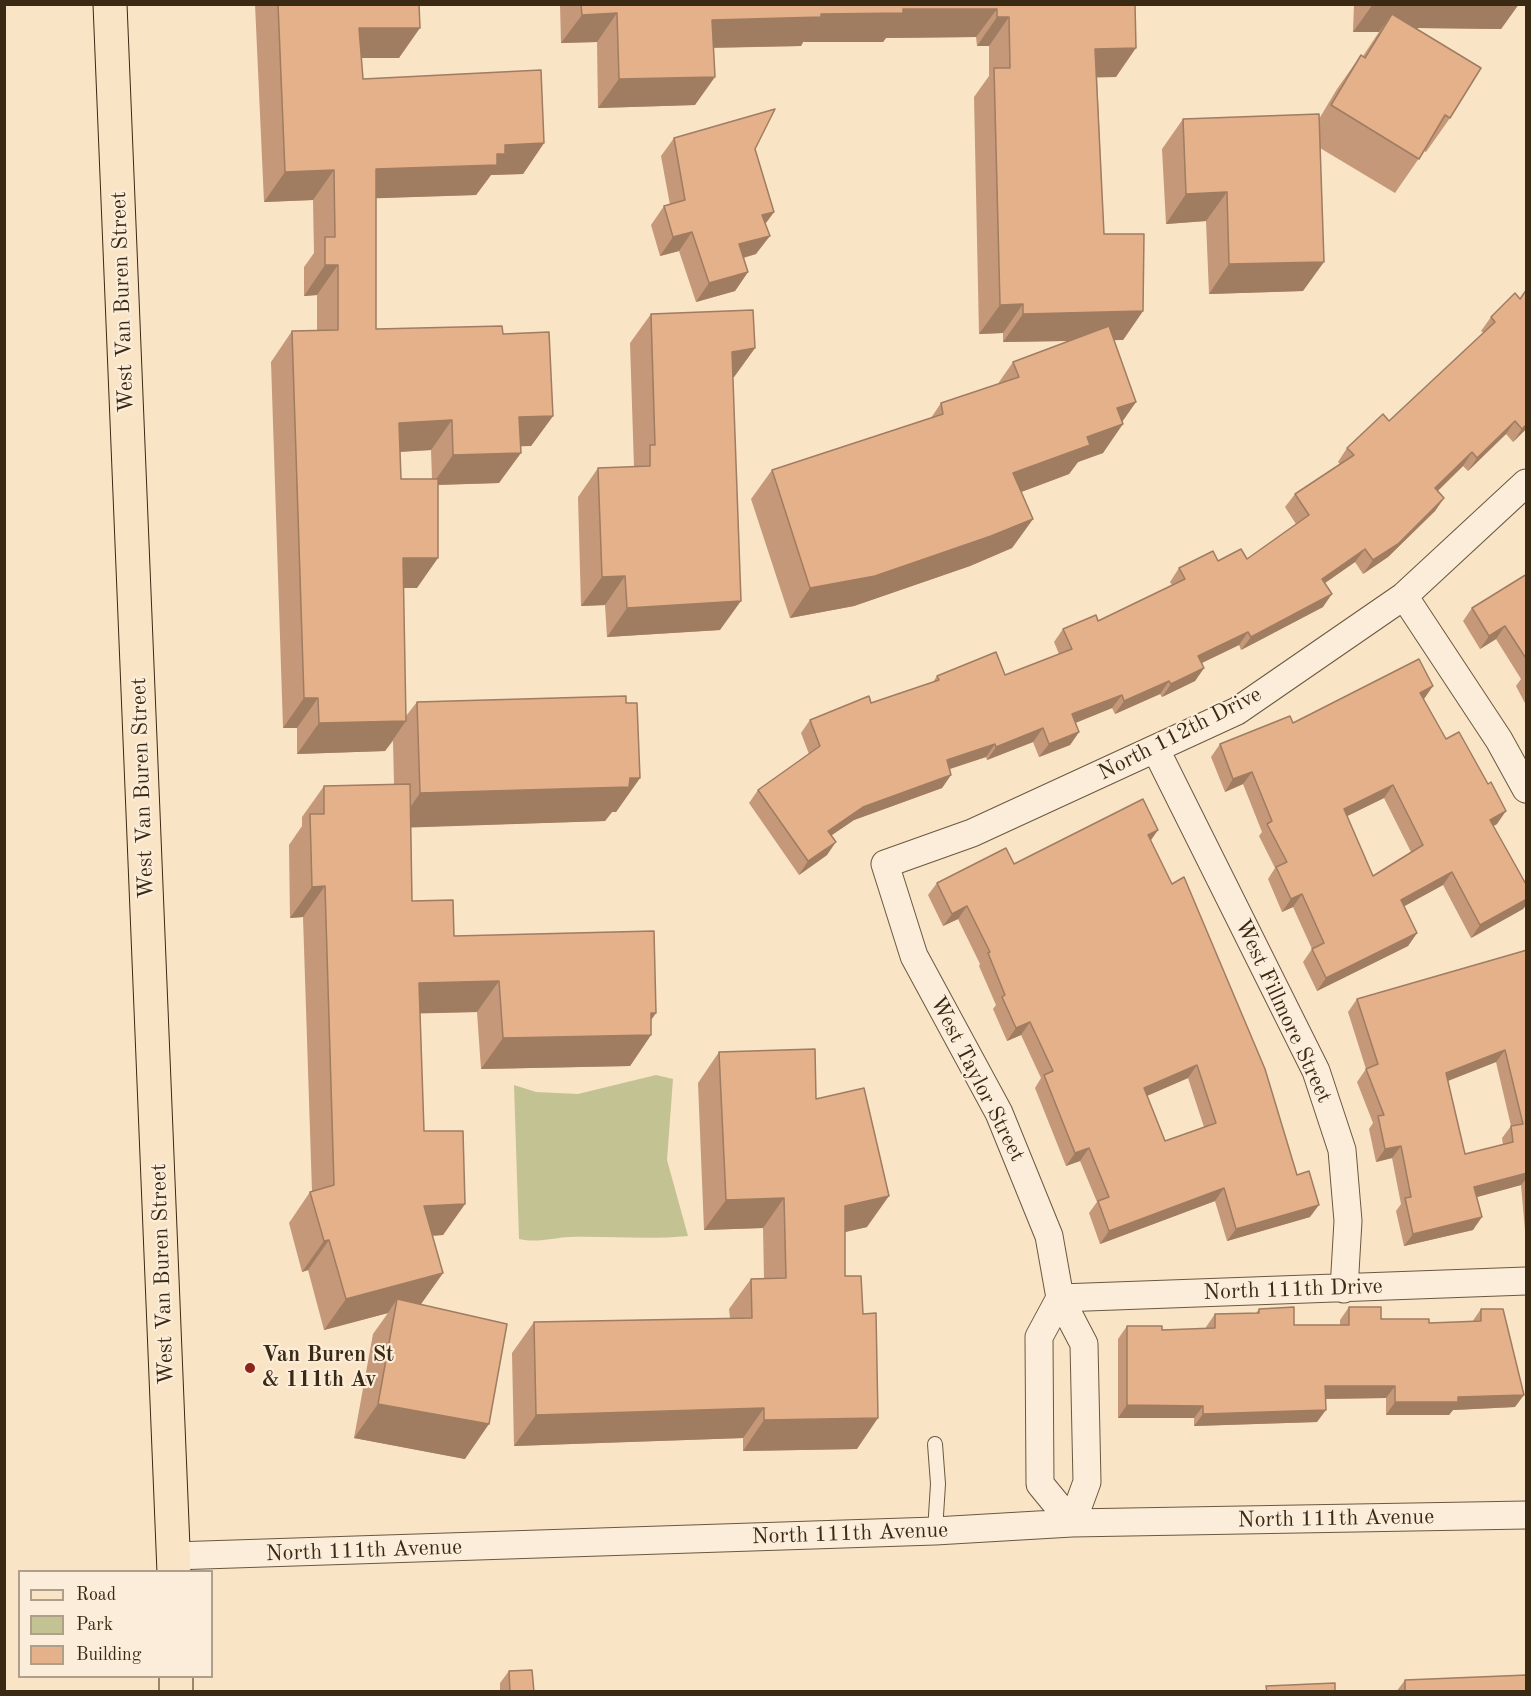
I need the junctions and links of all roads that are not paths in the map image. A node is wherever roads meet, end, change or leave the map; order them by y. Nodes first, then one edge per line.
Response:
1 (110, 4) edge
2 (1527, 483) edge
3 (1404, 596) junction
4 (1156, 750) junction
5 (1527, 789) edge
6 (885, 864) joint
7 (1527, 1281) edge
8 (1344, 1289) junction
9 (1060, 1298) junction
10 (935, 1443) dead end
11 (1527, 1515) edge
12 (1072, 1523) junction
13 (934, 1531) junction
14 (173, 1564) edge

1 - 14 main road, West Van Buren Street
2 - 3 street, North 112th Drive
3 - 4 street, North 112th Drive
3 - 5 street
4 - 6 street, North 112th Drive
4 - 8 street, West Fillmore Street
6 - 9 street, West Taylor Street
7 - 8 street, North 111th Drive
8 - 9 street, North 111th Drive
9 - 12 street, West Taylor Street
9 - 12 street
10 - 13 lane
11 - 12 street, North 111th Avenue
12 - 13 street, North 111th Avenue
13 - 14 street, North 111th Avenue

